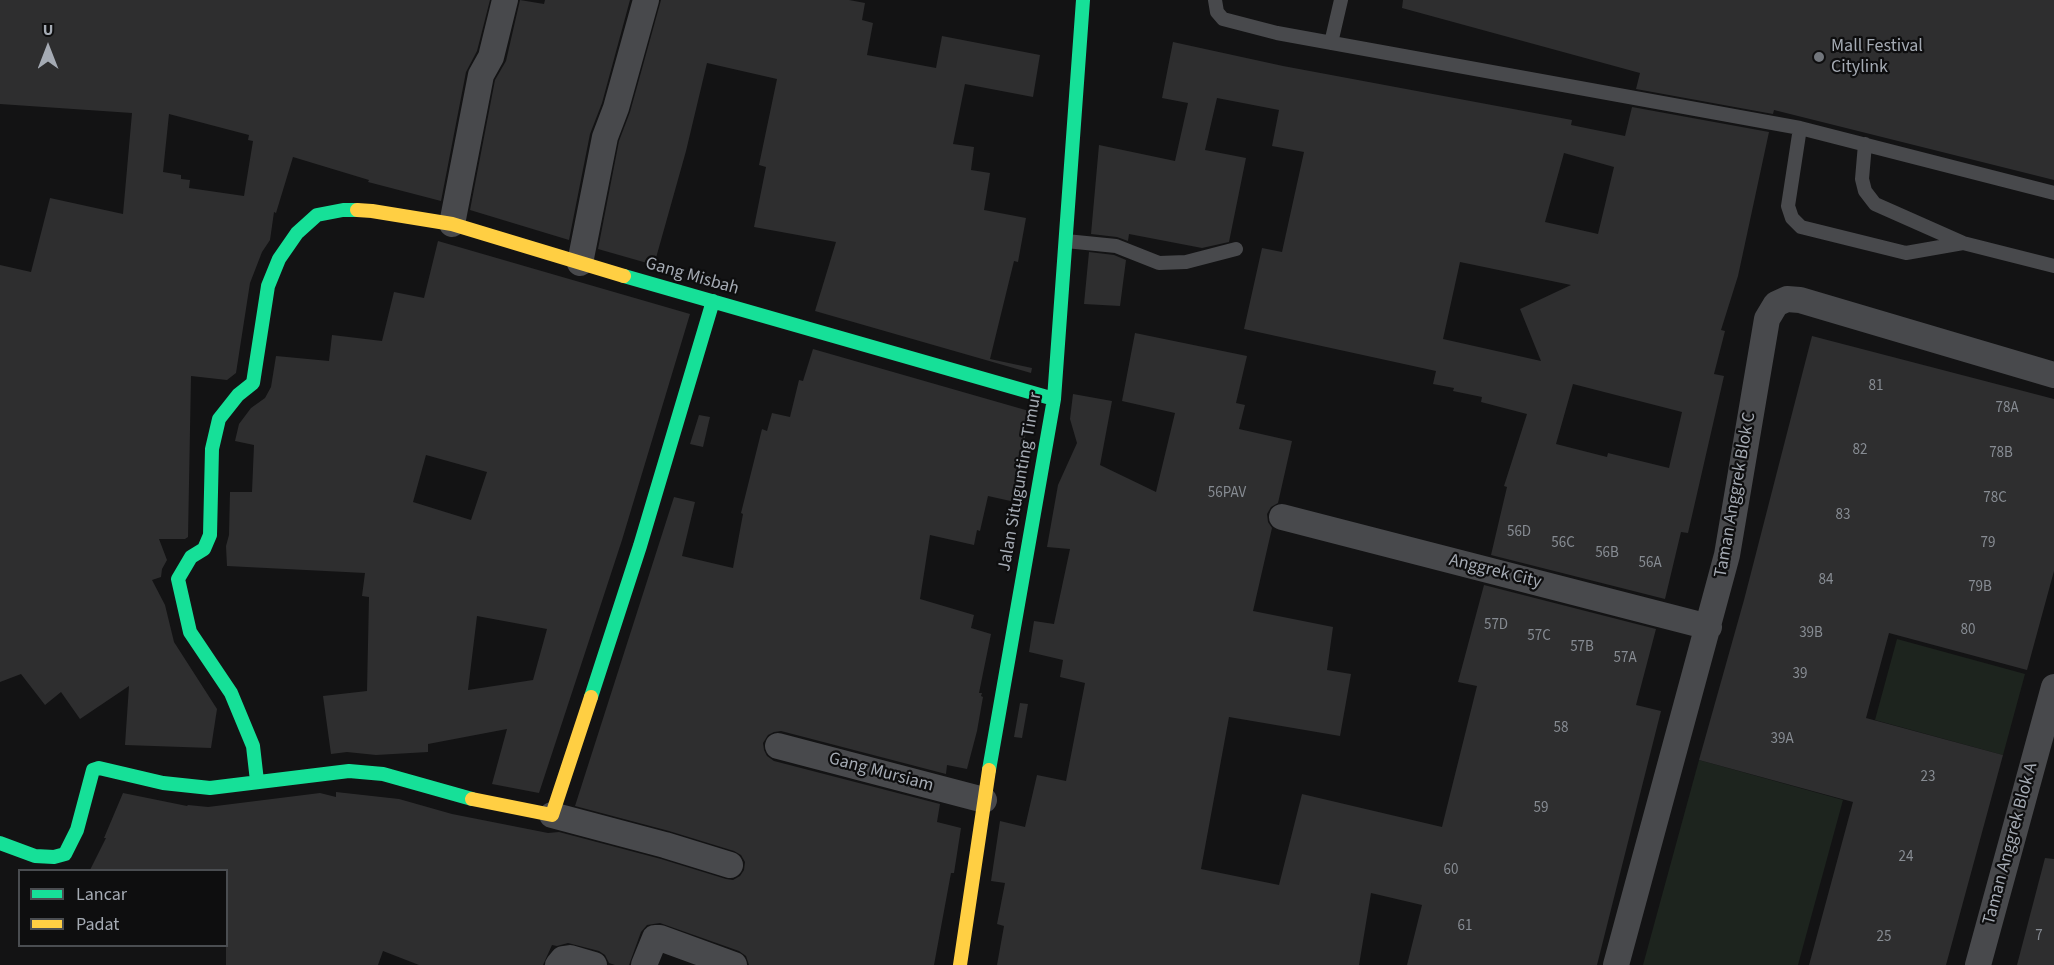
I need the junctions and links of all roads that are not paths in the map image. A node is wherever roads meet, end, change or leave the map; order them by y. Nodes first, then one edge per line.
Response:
1 (506, 0) edge
2 (646, 0) edge
3 (1083, 0) edge
4 (1215, 0) edge
5 (1341, 0) edge
6 (1331, 43) junction
7 (1800, 128) junction
8 (1865, 144) junction
9 (2054, 193) edge
10 (452, 224) junction
11 (1066, 241) junction
12 (1963, 243) junction
13 (1236, 249) dead end
14 (580, 263) junction
15 (2054, 266) edge
16 (713, 302) junction
17 (2054, 375) edge
18 (1054, 399) junction
19 (1282, 517) dead end
20 (1709, 627) junction
21 (2054, 687) edge
22 (778, 746) dead end
23 (257, 781) junction
24 (984, 800) junction
25 (552, 815) junction
26 (0, 843) edge
27 (729, 865) dead end
28 (558, 965) edge
29 (594, 965) edge
30 (644, 965) edge
31 (734, 965) edge
32 (960, 965) edge
33 (1616, 965) edge
34 (1978, 965) edge

1 - 10 street
2 - 14 street
3 - 11 street, Jalan Situgunting Timur
4 - 6 lane
5 - 6 lane
6 - 7 lane
7 - 8 lane
7 - 12 lane
8 - 9 lane
8 - 12 lane
10 - 14 street, Gang Misbah
10 - 23 street, Gang Misbah
11 - 13 lane
11 - 18 street, Jalan Situgunting Timur
12 - 15 lane
14 - 16 street, Gang Misbah
16 - 18 street, Gang Misbah
16 - 25 street
17 - 20 street, Taman Anggrek Blok C
18 - 24 street, Jalan Situgunting Timur
19 - 20 street, Anggrek City
20 - 33 street, Taman Anggrek Blok C
21 - 34 street, Taman Anggrek Blok A
22 - 24 street, Gang Mursiam
23 - 25 street
23 - 26 street
24 - 32 street, Jalan Situgunting Timur
25 - 27 street
28 - 29 street
30 - 31 street

